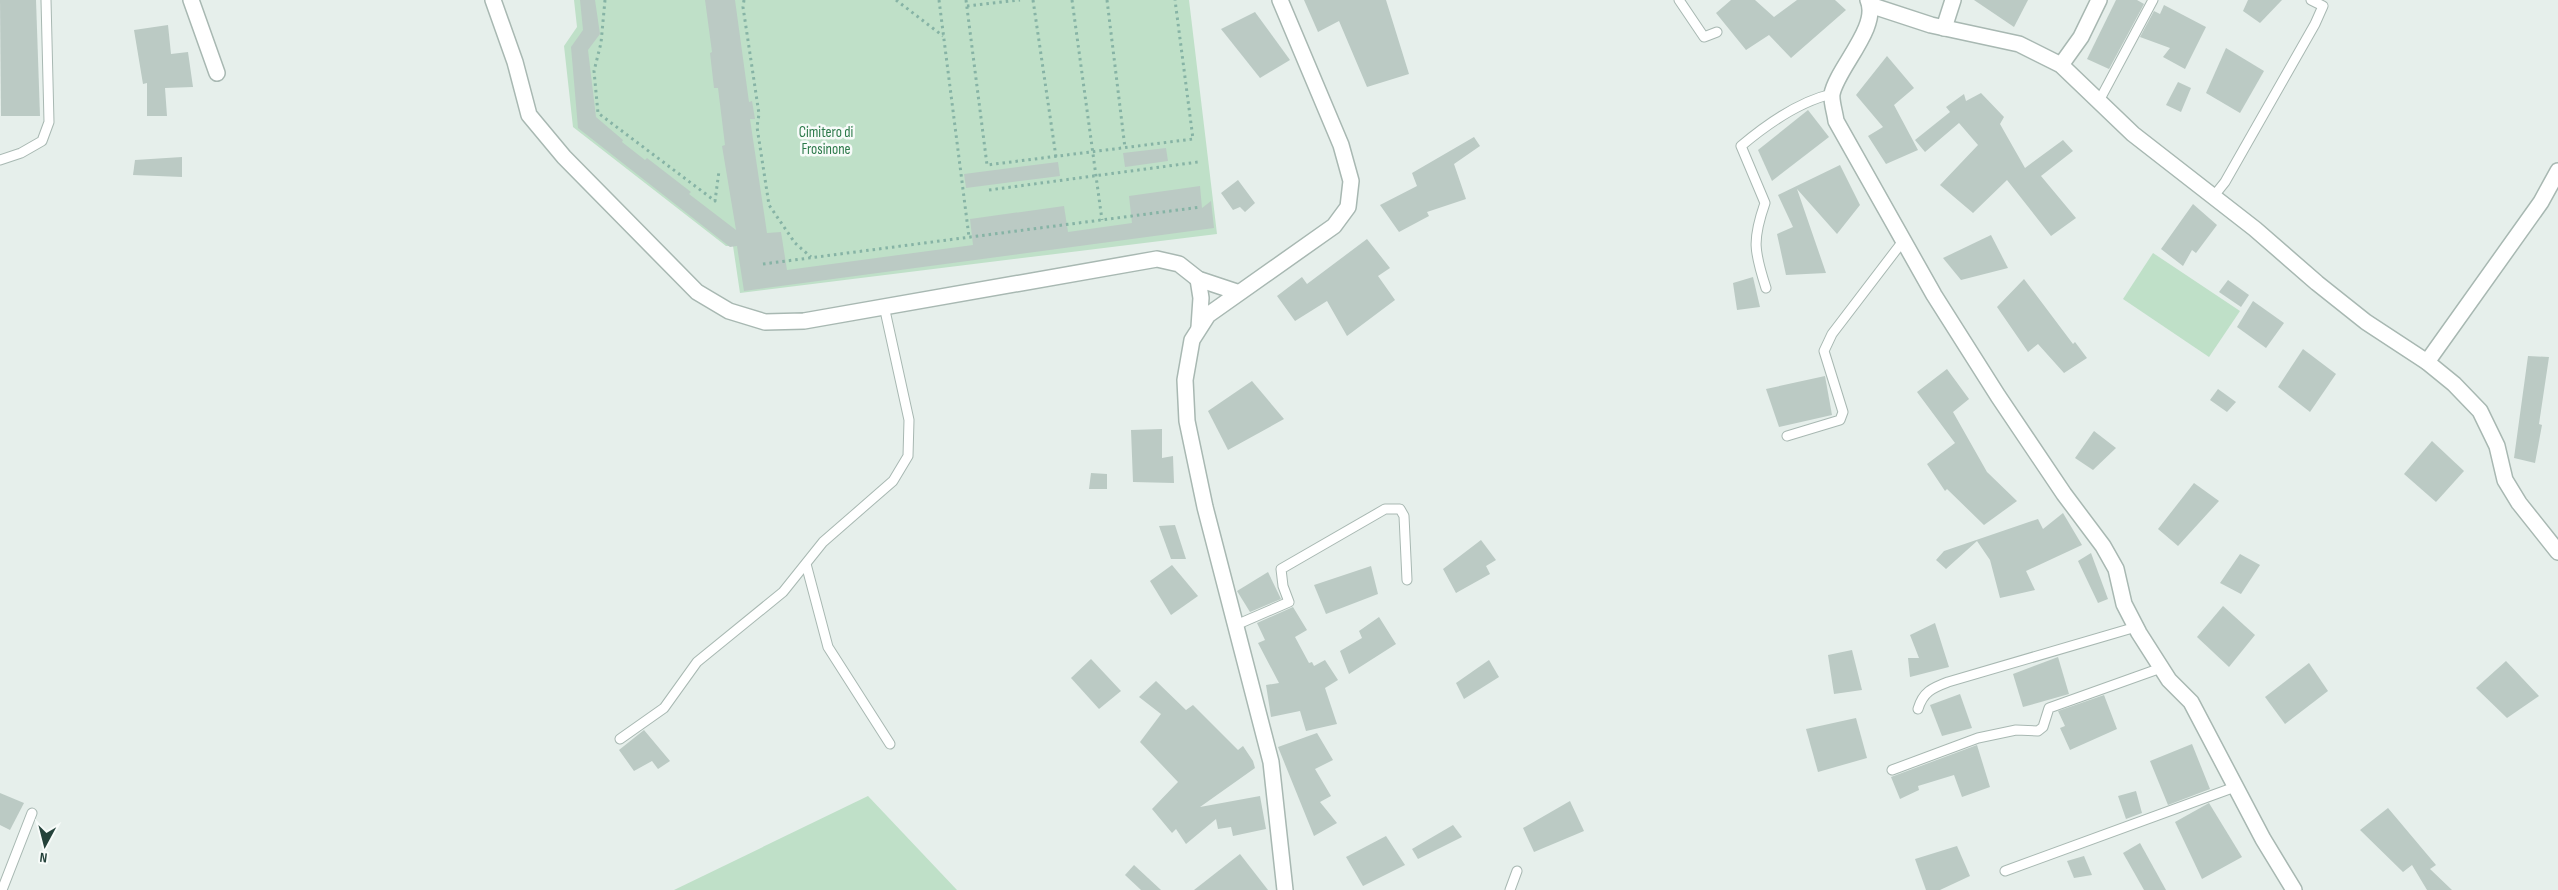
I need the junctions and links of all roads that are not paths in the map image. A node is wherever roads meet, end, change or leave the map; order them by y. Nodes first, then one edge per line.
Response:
1 (46, 0) edge
2 (191, 0) edge
3 (493, 0) edge
4 (1280, 0) edge
5 (1679, 0) edge
6 (1953, 0) edge
7 (2099, 0) edge
8 (2153, 0) edge
9 (2311, 0) edge
10 (1868, 2) edge
11 (1944, 28) junction
12 (1717, 32) dead end
13 (2061, 65) junction
14 (217, 72) dead end
15 (1832, 94) junction
16 (2099, 101) junction
17 (0, 160) edge
18 (2557, 175) edge
19 (2213, 197) junction
20 (1903, 241) junction
21 (1198, 279) junction
22 (1766, 288) dead end
23 (1237, 292) junction
24 (884, 306) junction
25 (1198, 329) junction
26 (2428, 362) junction
27 (1787, 436) dead end
28 (2558, 552) edge
29 (806, 564) junction
30 (1407, 580) dead end
31 (1236, 625) junction
32 (2136, 627) junction
33 (2161, 668) junction
34 (1918, 709) dead end
35 (620, 739) dead end
36 (890, 744) dead end
37 (1892, 770) dead end
38 (2235, 787) junction
39 (32, 813) dead end
40 (1517, 871) dead end
41 (2006, 871) dead end
42 (2, 890) edge
43 (1285, 890) edge
44 (1510, 890) edge
45 (2294, 890) edge

1 - 17 lane
2 - 14 street
3 - 24 street
4 - 23 street
5 - 12 lane
6 - 11 street
7 - 13 street
8 - 16 lane
9 - 19 lane
10 - 11 street
10 - 15 street
11 - 13 street
13 - 16 street
15 - 20 street
15 - 22 lane
16 - 19 street
18 - 26 street
19 - 26 street
20 - 27 lane
20 - 32 street
21 - 23 street
21 - 24 street
21 - 25 street
23 - 25 street
24 - 29 lane
25 - 31 street
26 - 28 street
29 - 35 lane
29 - 36 lane
30 - 31 lane
31 - 43 street
32 - 33 street
32 - 34 lane
33 - 37 lane
33 - 38 street
38 - 41 lane
38 - 45 street
39 - 42 lane
40 - 44 lane

